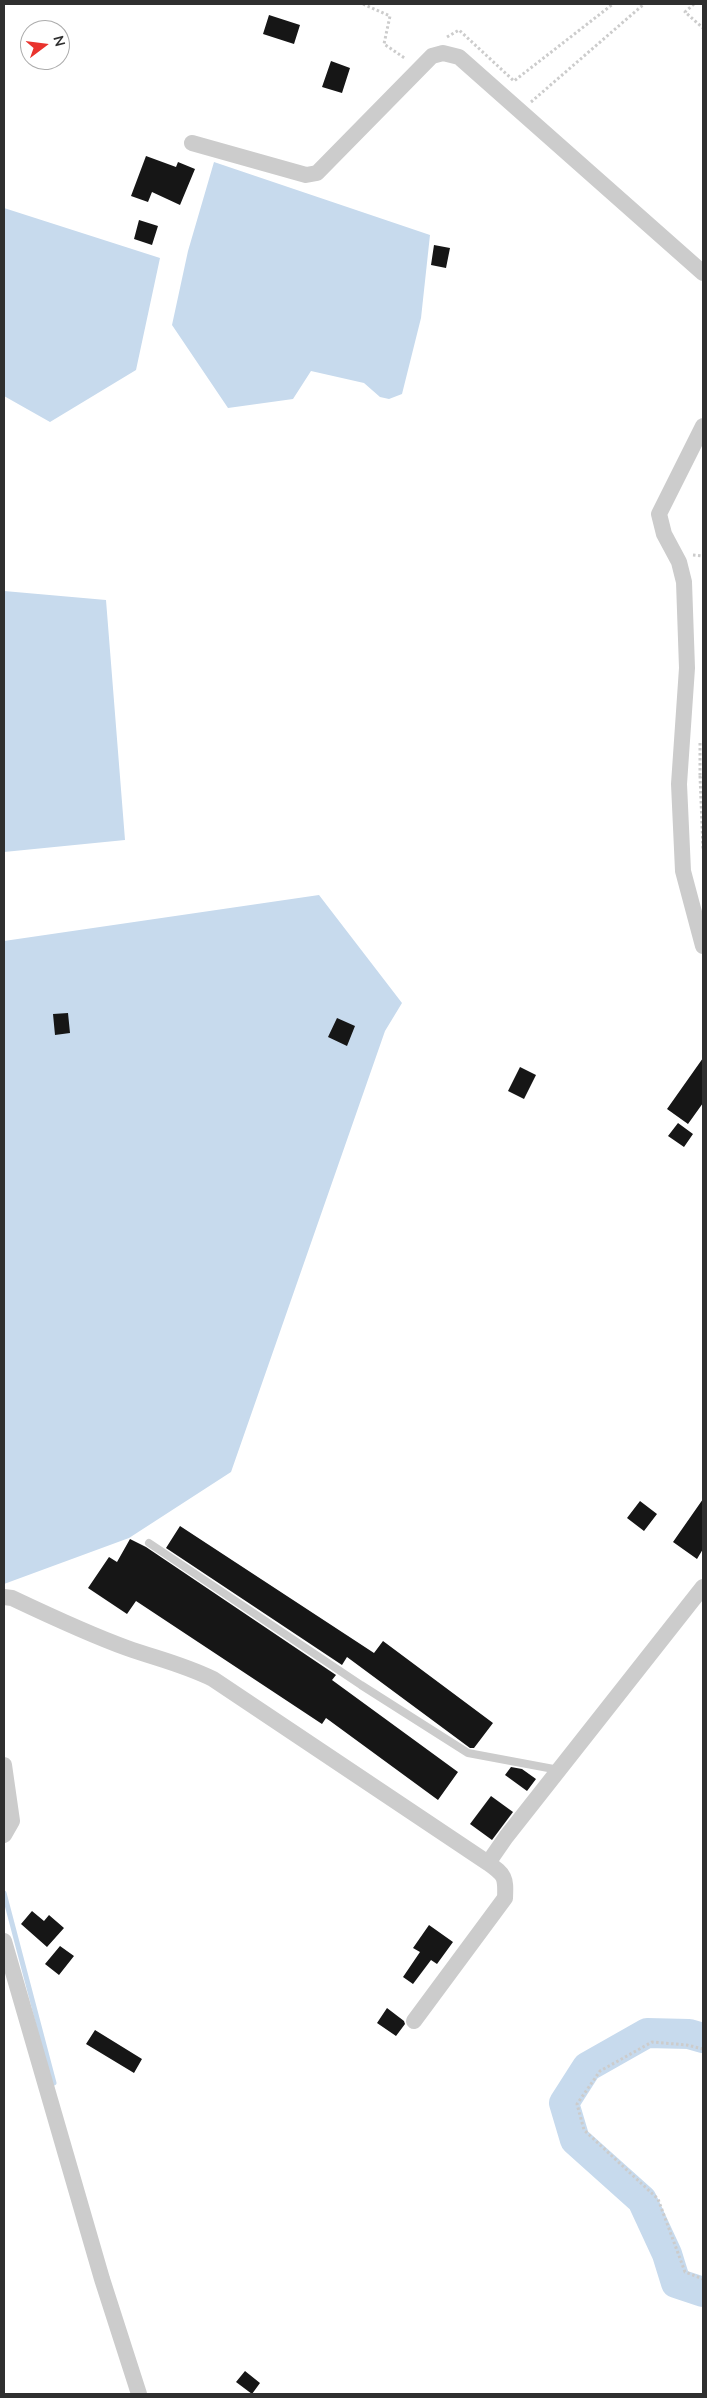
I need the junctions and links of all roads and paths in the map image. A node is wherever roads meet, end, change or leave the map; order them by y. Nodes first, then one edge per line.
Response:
1 (362, 4) edge
2 (614, 4) edge
3 (644, 4) edge
4 (694, 4) edge
5 (703, 28) edge
6 (441, 40) dead end
7 (407, 59) dead end
8 (521, 111) junction
9 (192, 143) dead end
10 (703, 273) edge
11 (703, 426) edge
12 (700, 776) dead end
13 (703, 849) edge
14 (703, 946) edge
15 (149, 1543) dead end
16 (703, 1586) edge
17 (4, 1597) edge
18 (4, 1765) edge
19 (559, 1770) junction
20 (6, 1832) edge
21 (488, 1863) junction
22 (4, 1942) edge
23 (414, 2021) dead end
24 (703, 2049) edge
25 (703, 2278) edge
26 (139, 2394) edge

1 - 7 path
2 - 6 path
3 - 8 path
4 - 5 path
8 - 9 street
8 - 10 street
11 - 14 street
12 - 13 path
15 - 19 lane
16 - 19 street
17 - 21 street
18 - 20 street
19 - 21 street
21 - 23 street
22 - 26 street
24 - 25 path

